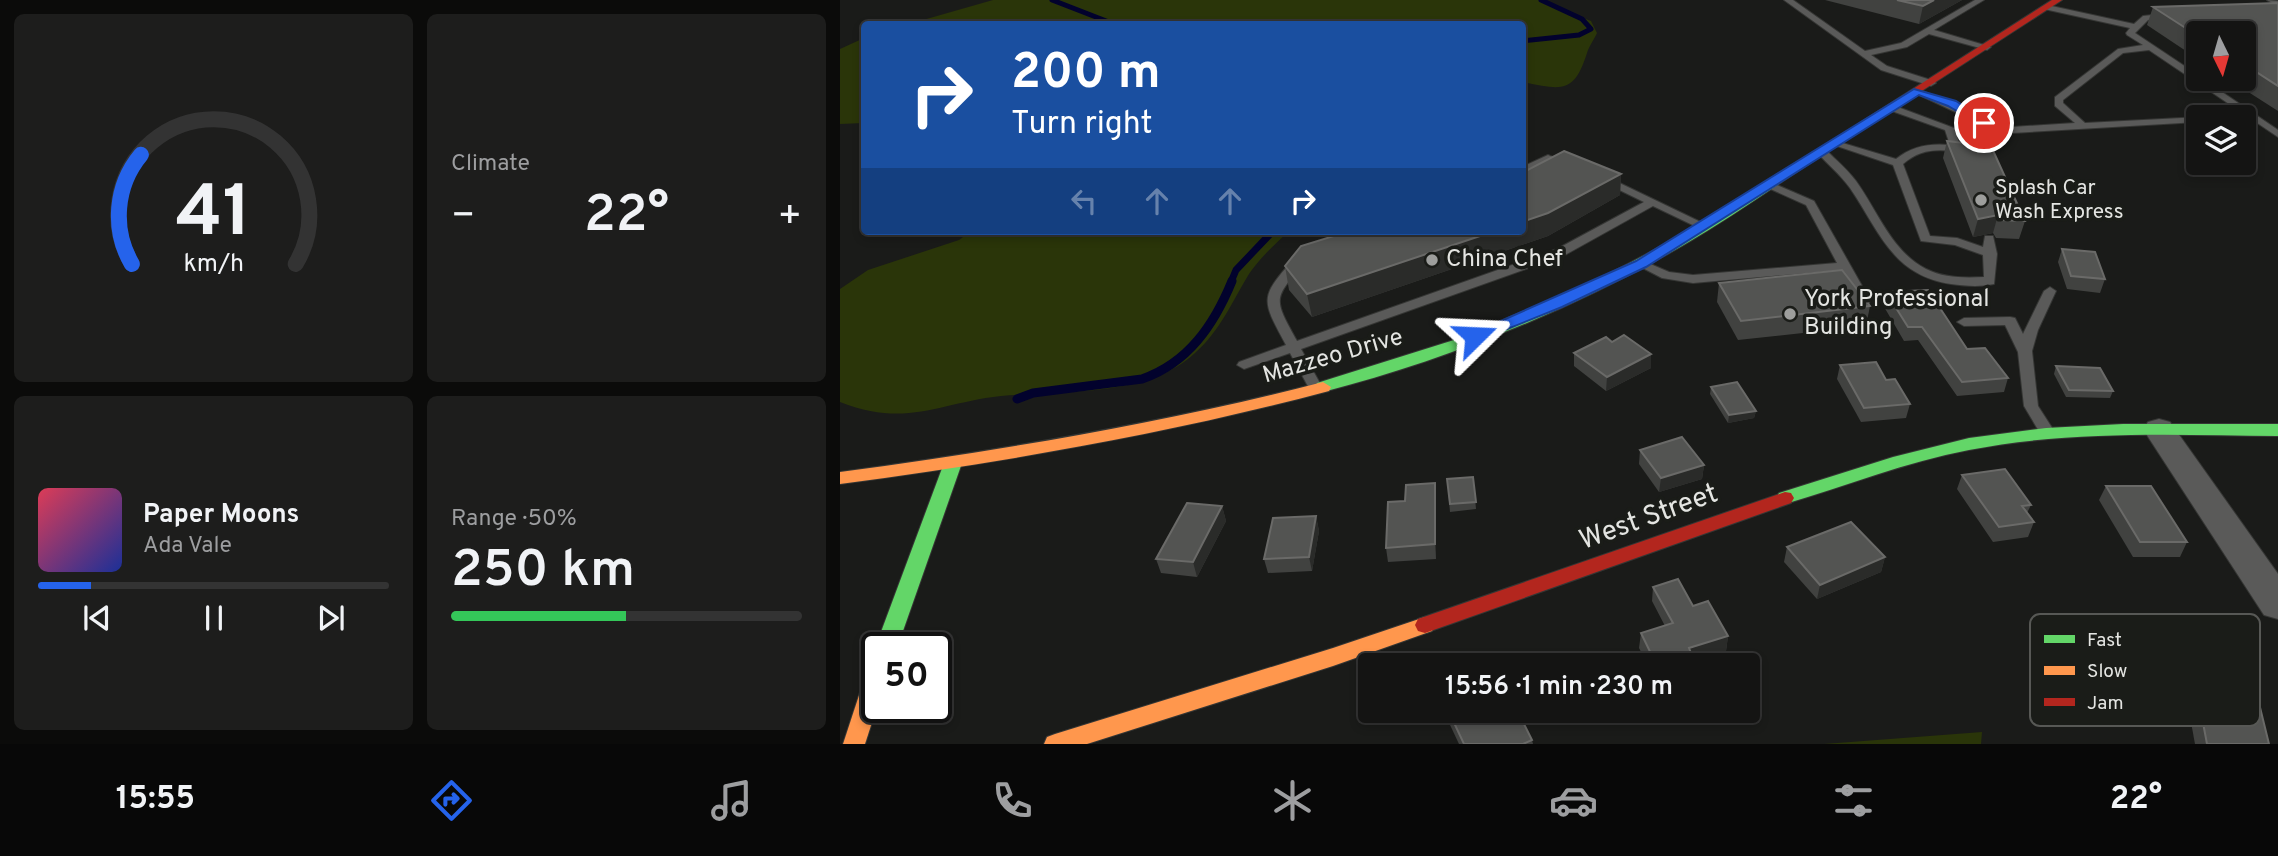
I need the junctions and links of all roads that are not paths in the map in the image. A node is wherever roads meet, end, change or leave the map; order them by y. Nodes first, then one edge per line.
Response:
1 (1787, 0) edge
2 (1980, 0) edge
3 (2271, 0) edge
4 (2053, 3) edge
5 (2278, 4) edge
6 (2264, 12) edge
7 (2278, 12) edge
8 (2184, 15) edge
9 (2138, 24) junction
10 (1927, 31) junction
11 (1987, 47) junction
12 (2149, 47) junction
13 (1863, 54) junction
14 (1925, 87) junction
15 (2236, 105) edge
16 (1892, 108) junction
17 (2256, 119) edge
18 (2186, 120) edge
19 (2081, 124) junction
20 (2278, 134) edge
21 (1829, 148) junction
22 (1898, 163) junction
23 (1574, 167) edge
24 (1526, 169) edge
25 (1587, 172) edge
26 (1770, 185) junction
27 (1653, 202) junction
28 (1705, 227) junction
29 (1989, 238) edge
30 (1309, 250) edge
31 (1991, 254) junction
32 (1641, 264) junction
33 (1843, 266) junction
34 (2050, 291) dead end
35 (1864, 300) edge
36 (1964, 322) dead end
37 (1293, 347) junction
38 (2025, 352) junction
39 (1244, 365) dead end
40 (1315, 387) junction
41 (2159, 429) junction
42 (2278, 430) edge
43 (2048, 434) junction
44 (953, 463) junction
45 (840, 478) edge
46 (2278, 604) edge
47 (892, 632) edge
48 (861, 723) edge
49 (854, 744) edge
50 (1055, 744) edge

1 - 13 lane
2 - 10 lane
3 - 5 lane
4 - 9 lane
4 - 11 main road, Mazzeo Drive
6 - 7 lane
8 - 9 lane
9 - 12 lane
10 - 11 lane
10 - 13 lane
11 - 14 main road, Mazzeo Drive
12 - 15 lane
12 - 19 lane
13 - 14 lane
14 - 16 main road, Mazzeo Drive
14 - 19 lane
16 - 21 main road, Mazzeo Drive
16 - 22 lane
17 - 20 lane
18 - 19 lane
21 - 22 lane
21 - 26 main road, Mazzeo Drive
21 - 31 lane
22 - 31 lane
23 - 24 lane
25 - 27 lane
26 - 28 main road, Mazzeo Drive
26 - 33 lane
27 - 28 lane
27 - 37 lane
28 - 32 main road, Mazzeo Drive
29 - 31 lane
30 - 37 lane
32 - 33 lane
32 - 40 main road, Mazzeo Drive
33 - 35 lane
34 - 38 lane
36 - 38 lane
37 - 39 lane
37 - 40 lane
38 - 43 lane
40 - 44 main road, Mazzeo Drive
41 - 42 main road, West Street
41 - 43 main road, West Street
41 - 46 street
43 - 50 main road, West Street
44 - 45 main road, Mazzeo Drive
44 - 47 main road
48 - 49 main road

